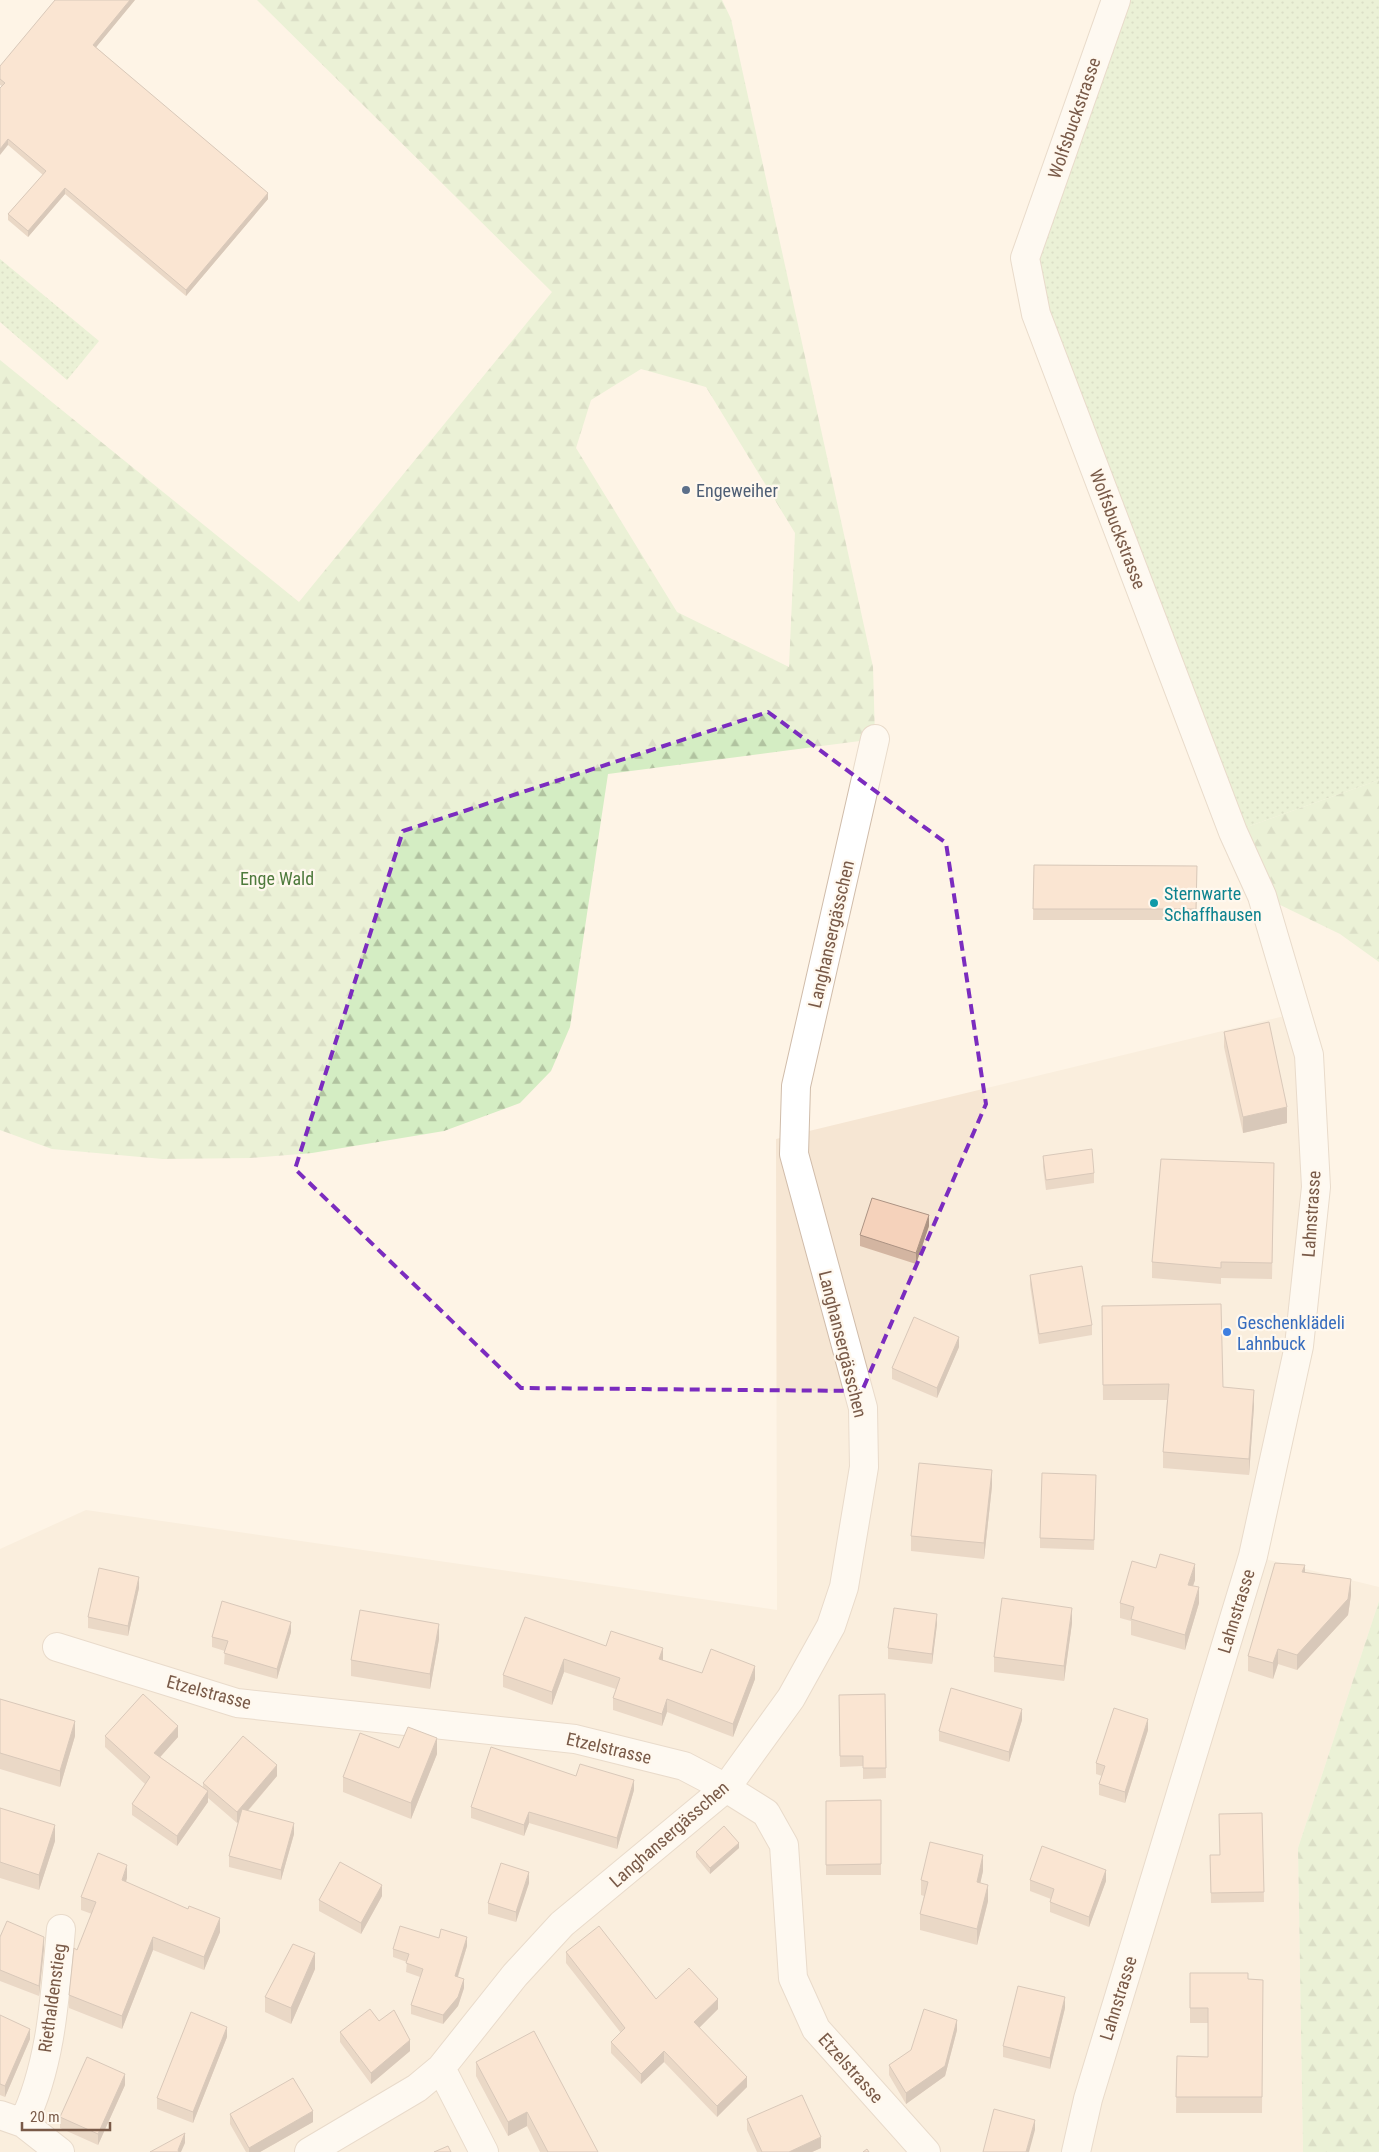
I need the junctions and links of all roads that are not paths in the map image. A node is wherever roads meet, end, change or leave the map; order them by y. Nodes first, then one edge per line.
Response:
1 (1116, 0) edge
2 (875, 739) dead end
3 (1309, 1055) joint
4 (57, 1647) dead end
5 (726, 1788) junction
6 (62, 1929) dead end
7 (441, 2068) junction
8 (12, 2119) edge
9 (60, 2152) edge
10 (309, 2152) edge
11 (484, 2152) edge
12 (926, 2152) edge
13 (1076, 2152) edge

1 - 3 street, Wolfsbuckstrasse
2 - 5 street, Langhansergässchen
3 - 13 street, Lahnstrasse
4 - 5 street, Etzelstrasse
5 - 7 street, Langhansergässchen
5 - 12 street, Etzelstrasse
6 - 8 street, Riethaldenstieg
7 - 10 street, Langhansergässchen
7 - 11 street
8 - 9 street

